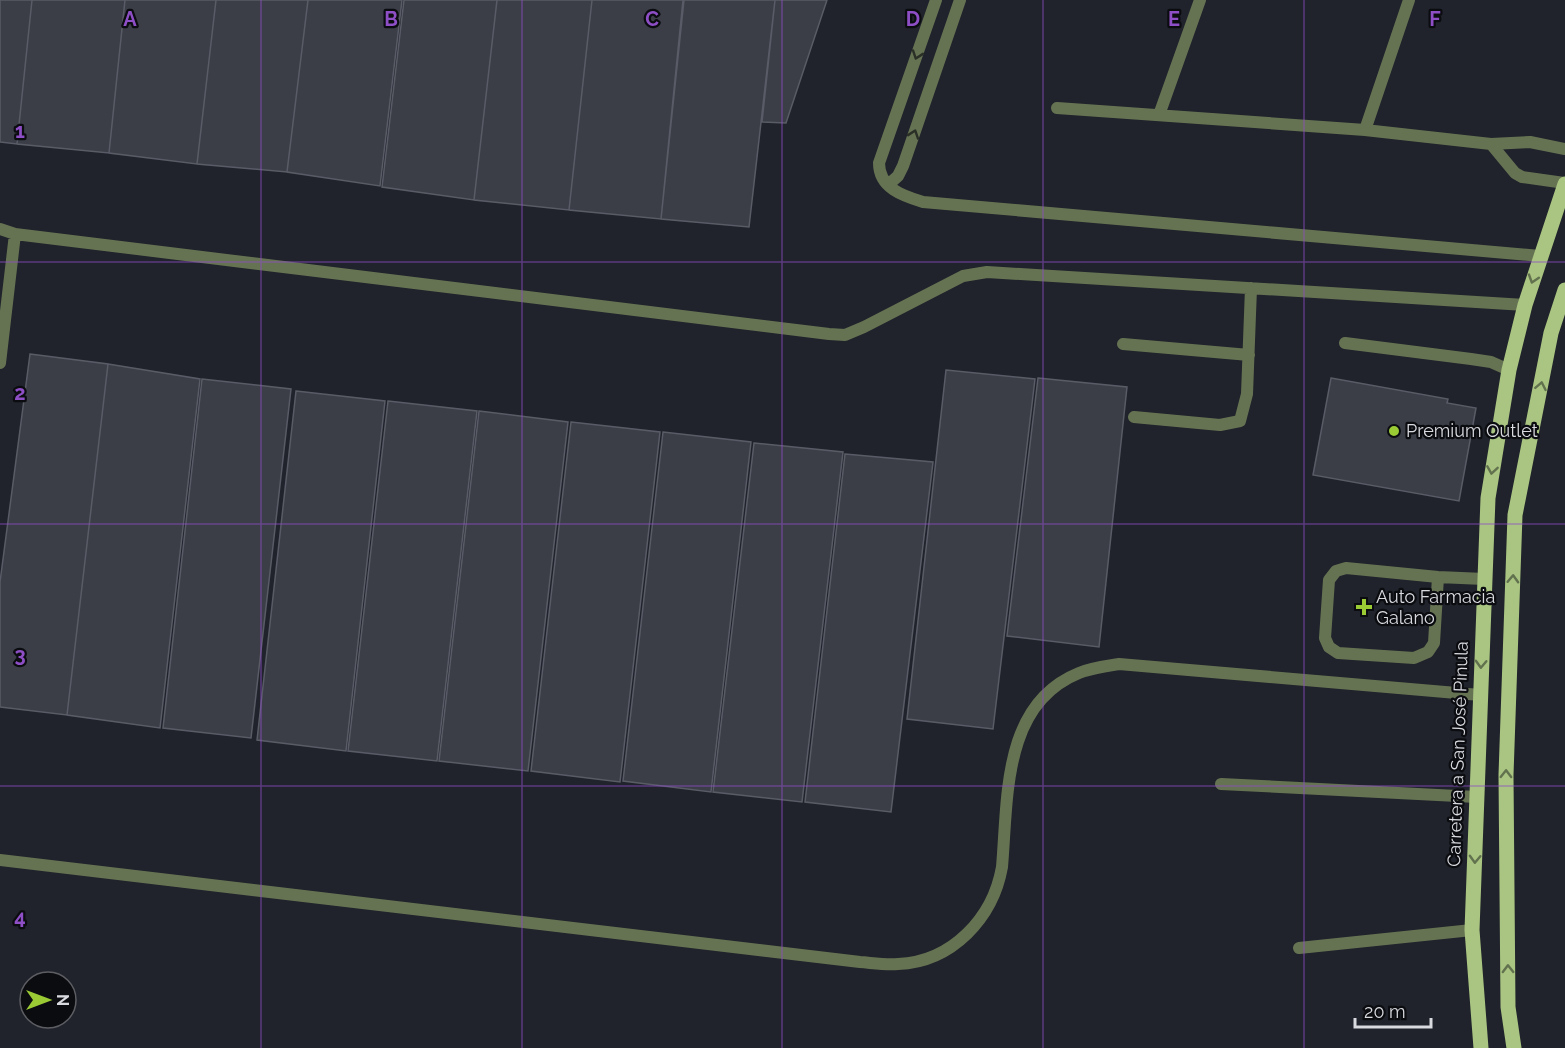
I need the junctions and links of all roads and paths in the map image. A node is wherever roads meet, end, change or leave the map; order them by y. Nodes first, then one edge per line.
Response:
1 (936, 0) edge
2 (960, 0) edge
3 (1200, 0) edge
4 (1409, 0) edge
5 (1057, 108) dead end
6 (1159, 115) junction
7 (1365, 130) junction
8 (1491, 144) junction
9 (1565, 149) edge
10 (1565, 183) edge
11 (888, 185) junction
12 (0, 229) edge
13 (15, 234) junction
14 (1540, 256) junction
15 (1251, 288) junction
16 (1565, 290) edge
17 (1525, 305) junction
18 (1345, 343) dead end
19 (1123, 344) dead end
20 (1249, 355) junction
21 (0, 363) edge
22 (1509, 370) junction
23 (1134, 417) dead end
24 (1438, 577) junction
25 (1484, 579) junction
26 (1480, 695) junction
27 (1221, 784) dead end
28 (1477, 797) junction
29 (0, 860) edge
30 (1472, 930) junction
31 (1299, 948) dead end
32 (1481, 1048) edge
33 (1514, 1048) edge

1 -> 11 street
11 -> 2 street
3 - 6 street
4 - 7 street
5 - 6 street
6 - 7 street
7 - 8 street
8 - 9 street
8 - 10 street
10 - 14 main road, Carretera a San José Pinula
11 - 14 street
12 - 13 street
13 - 15 street
13 - 21 street
14 -> 17 main road, Carretera a San José Pinula
15 - 17 street
15 - 20 street
33 -> 16 main road
17 - 22 main road, Carretera a San José Pinula
18 - 22 street
19 - 20 street
20 - 23 street
22 -> 25 main road, Carretera a San José Pinula
24 - 24 street
24 - 25 street
25 -> 26 main road, Carretera a San José Pinula
26 - 28 main road, Carretera a San José Pinula
26 - 29 street
27 - 28 street
28 -> 30 main road, Carretera a San José Pinula
30 - 31 street
30 - 32 main road, Carretera a San José Pinula

